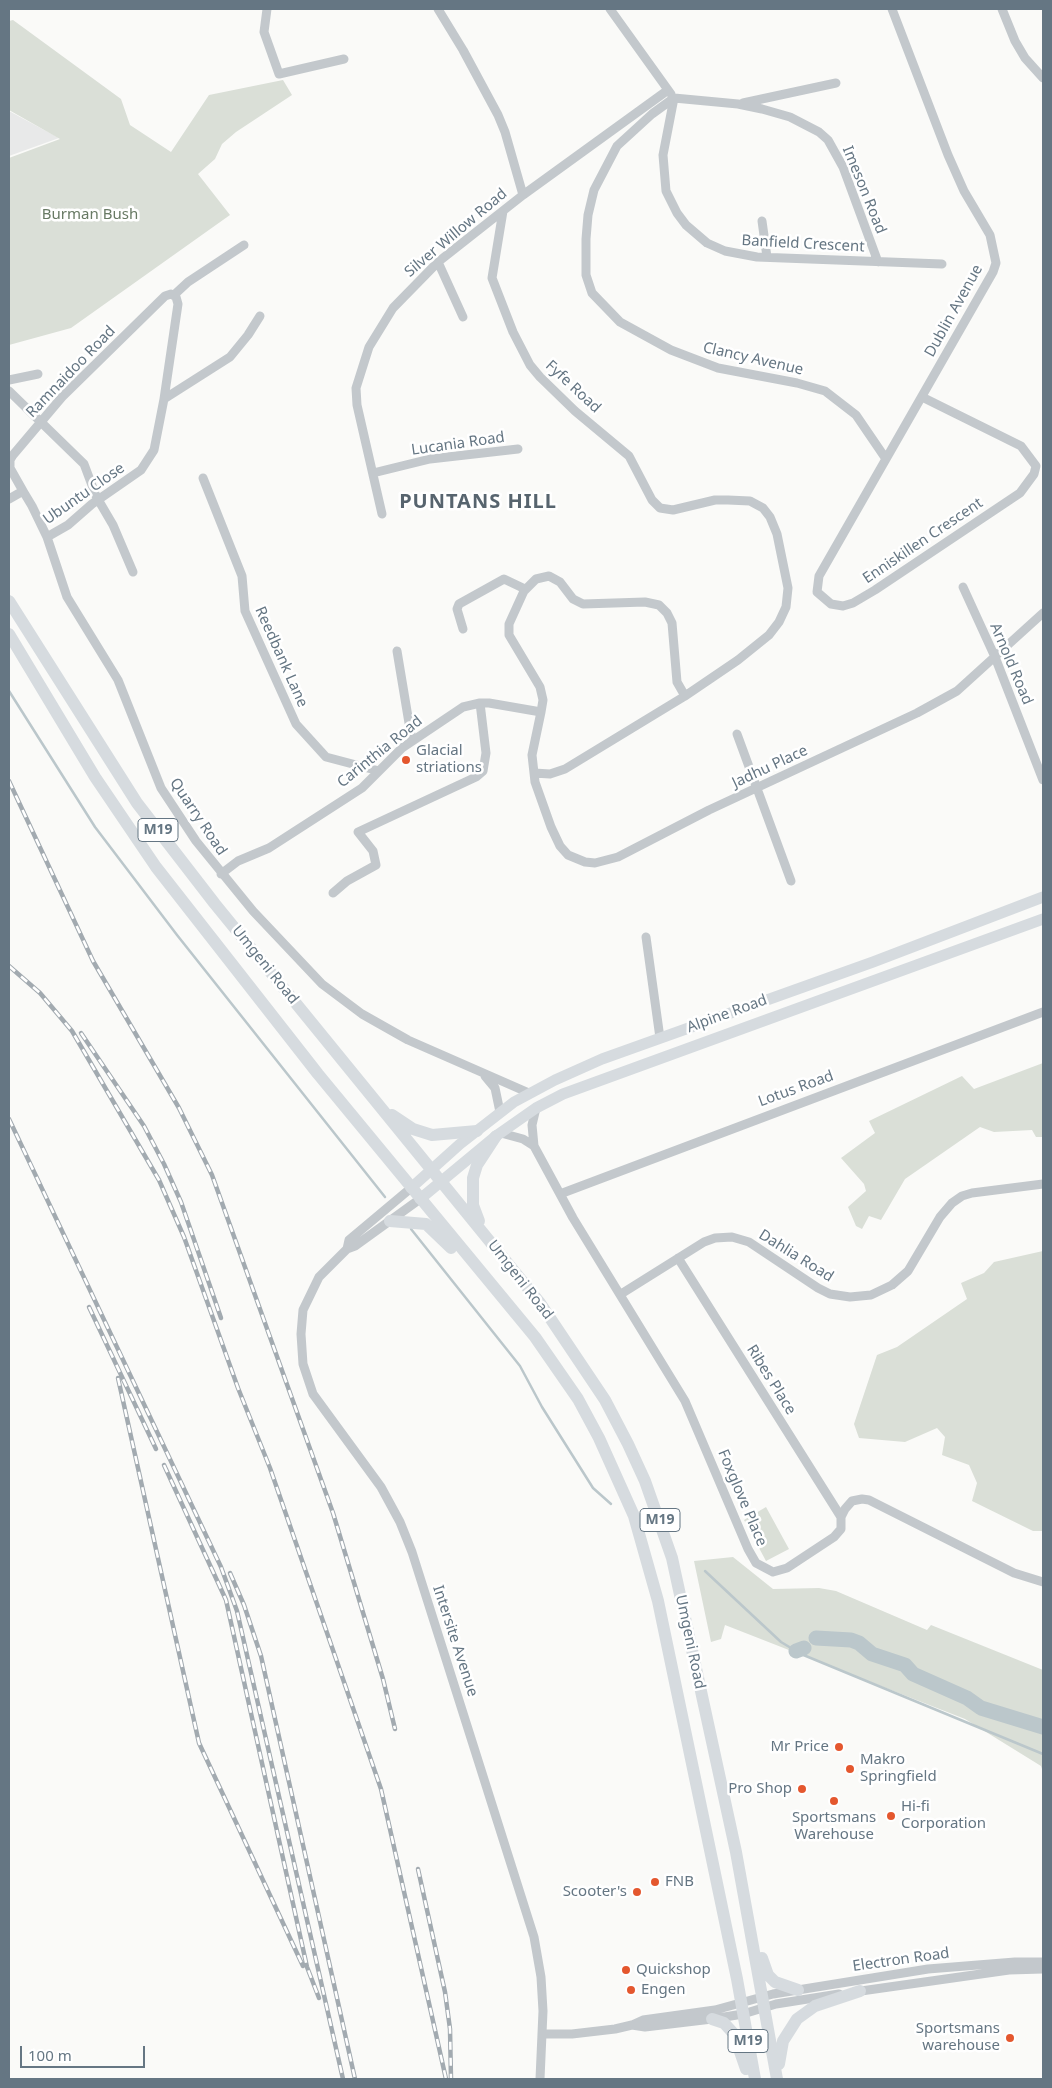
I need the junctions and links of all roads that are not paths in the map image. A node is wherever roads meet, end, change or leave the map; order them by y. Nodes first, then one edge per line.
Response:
1 (267, 9) edge
2 (438, 9) edge
3 (892, 9) edge
4 (1002, 9) edge
5 (614, 10) edge
6 (344, 59) dead end
7 (1043, 78) edge
8 (836, 83) dead end
9 (668, 90) junction
10 (674, 98) junction
11 (738, 104) junction
12 (523, 195) junction
13 (503, 211) junction
14 (762, 222) dead end
15 (244, 245) dead end
16 (767, 257) junction
17 (438, 262) junction
18 (878, 262) junction
19 (942, 264) dead end
20 (174, 295) junction
21 (260, 316) dead end
22 (463, 317) dead end
23 (38, 374) dead end
24 (9, 380) edge
25 (9, 391) edge
26 (922, 397) junction
27 (164, 399) junction
28 (40, 423) junction
29 (518, 449) dead end
30 (886, 459) junction
31 (1039, 466) edge
32 (373, 474) junction
33 (203, 478) dead end
34 (23, 491) junction
35 (9, 499) edge
36 (98, 500) junction
37 (382, 514) dead end
38 (47, 537) junction
39 (133, 572) dead end
40 (816, 587) joint
41 (963, 587) dead end
42 (526, 589) junction
43 (9, 602) edge
44 (1043, 613) edge
45 (463, 629) dead end
46 (9, 634) edge
47 (397, 650) dead end
48 (995, 657) junction
49 (685, 696) junction
50 (480, 703) junction
51 (541, 712) junction
52 (737, 734) dead end
53 (412, 741) junction
54 (379, 772) junction
55 (534, 773) junction
56 (1043, 780) edge
57 (758, 787) junction
58 (220, 874) junction
59 (791, 881) dead end
60 (334, 893) dead end
61 (1043, 897) edge
62 (1043, 919) edge
63 (646, 937) dead end
64 (873, 962) junction
65 (904, 969) junction
66 (1043, 1012) edge
67 (660, 1038) junction
68 (478, 1072) junction
69 (529, 1092) junction
70 (536, 1108) junction
71 (383, 1110) junction
72 (500, 1112) junction
73 (477, 1131) junction
74 (498, 1134) junction
75 (534, 1146) junction
76 (432, 1169) junction
77 (442, 1181) junction
78 (1043, 1184) edge
79 (411, 1188) junction
80 (560, 1194) junction
81 (420, 1199) junction
82 (390, 1221) junction
83 (483, 1232) junction
84 (347, 1248) junction
85 (678, 1258) junction
86 (622, 1294) junction
87 (535, 1338) junction
88 (841, 1517) junction
89 (1043, 1582) edge
90 (753, 1941) junction
91 (1043, 1962) edge
92 (1043, 1969) edge
93 (798, 1990) junction
94 (860, 1991) junction
95 (764, 2001) junction
96 (742, 2008) junction
97 (712, 2019) junction
98 (632, 2025) junction
99 (543, 2034) junction
100 (540, 2079) edge
101 (754, 2079) edge
102 (778, 2079) edge

1 - 6 street
2 - 12 street
3 - 26 street, Dublin Avenue
4 - 7 street
5 - 9 street
8 - 11 street
9 - 10 street
9 - 12 street, Silver Willow Road
10 - 11 street, Imeson Road
10 - 16 street, Banfield Crescent
10 - 30 street, Clancy Avenue
11 - 18 street, Imeson Road
12 - 13 street, Silver Willow Road
13 - 17 street, Silver Willow Road
13 - 49 street, Fyfe Road
14 - 16 street
15 - 20 street, Ramnaidoo Road
16 - 18 street, Banfield Crescent
17 - 22 street
17 - 32 street, Silver Willow Road
18 - 19 street, Banfield Crescent
20 - 27 street, Ubuntu Close
20 - 28 street, Ramnaidoo Road
21 - 27 street
23 - 24 street
25 - 28 street
26 - 30 street, Dublin Avenue
26 - 31 street, Enniskillen Crescent
27 - 36 street, Ubuntu Close
28 - 34 street, Ramnaidoo Road
28 - 36 street
29 - 32 street, Lucania Road
30 - 40 street, Dublin Avenue
31 - 40 street, Enniskillen Crescent
32 - 37 street, Silver Willow Road
33 - 54 street, Reedbank Lane
34 - 35 street
34 - 38 street, Quarry Road
36 - 38 street, Ubuntu Close
36 - 39 street
38 - 58 street, Quarry Road
41 - 48 street, Arnold Road
42 - 45 street
42 - 49 street
42 - 51 street, Jadhu Place
43 - 71 highway, Umgeni Road / M19
44 - 48 street, Jadhu Place
46 - 79 highway, Umgeni Road / M19
47 - 53 street
48 - 56 street, Arnold Road
48 - 57 street, Jadhu Place
49 - 55 street
50 - 51 street, Carinthia Road
50 - 53 street, Carinthia Road
50 - 60 street
51 - 55 street, Jadhu Place
52 - 57 street
53 - 54 street, Carinthia Road
54 - 58 street, Carinthia Road
55 - 57 street, Jadhu Place
57 - 59 street
58 - 68 street, Quarry Road
61 - 64 main road, Alpine Road
62 - 65 main road, Alpine Road
63 - 67 street
64 - 65 main road
64 - 67 main road, Alpine Road
65 - 70 main road, Alpine Road
66 - 80 street, Lotus Road
67 - 69 main road, Alpine Road
68 - 69 street, Quarry Road
68 - 72 street, Quarry Road
69 - 72 main road, Alpine Road
70 - 74 main road, Alpine Road
70 - 75 street, Foxglove Place
71 - 73 highway
71 - 76 highway, Umgeni Road / M19
72 - 73 main road, Alpine Road
73 - 76 main road, Alpine Road
74 - 75 street
74 - 77 main road, Alpine Road
74 - 83 highway
75 - 80 street, Foxglove Place
76 - 77 highway, Umgeni Road / M19
76 - 79 main road, Alpine Road
77 - 81 main road, Alpine Road
77 - 83 highway, Umgeni Road / M19
78 - 85 street, Dahlia Road
79 - 81 highway, Umgeni Road / M19
79 - 84 street, Intersite Avenue
80 - 86 street, Foxglove Place
81 - 82 street, Intersite Avenue
81 - 87 highway, Umgeni Road / M19
82 - 84 street, Intersite Avenue
82 - 87 highway
83 - 90 highway, Umgeni Road / M19
84 - 99 street, Intersite Avenue
85 - 86 street, Dahlia Road
85 - 88 street, Ribes Place
86 - 88 street, Foxglove Place
87 - 96 highway, Umgeni Road / M19
88 - 89 street, Foxglove Place
90 - 93 highway
90 - 95 highway, Umgeni Road / M19
91 - 93 street, Electron Road
92 - 94 street, Electron Road
93 - 95 street, Electron Road
94 - 95 street, Electron Road
94 - 102 highway
95 - 96 street
95 - 102 highway, Umgeni Road / M19
96 - 97 street
96 - 98 street
96 - 101 highway, Umgeni Road / M19
97 - 98 street
97 - 101 highway
98 - 99 street
99 - 100 street, Intersite Avenue

